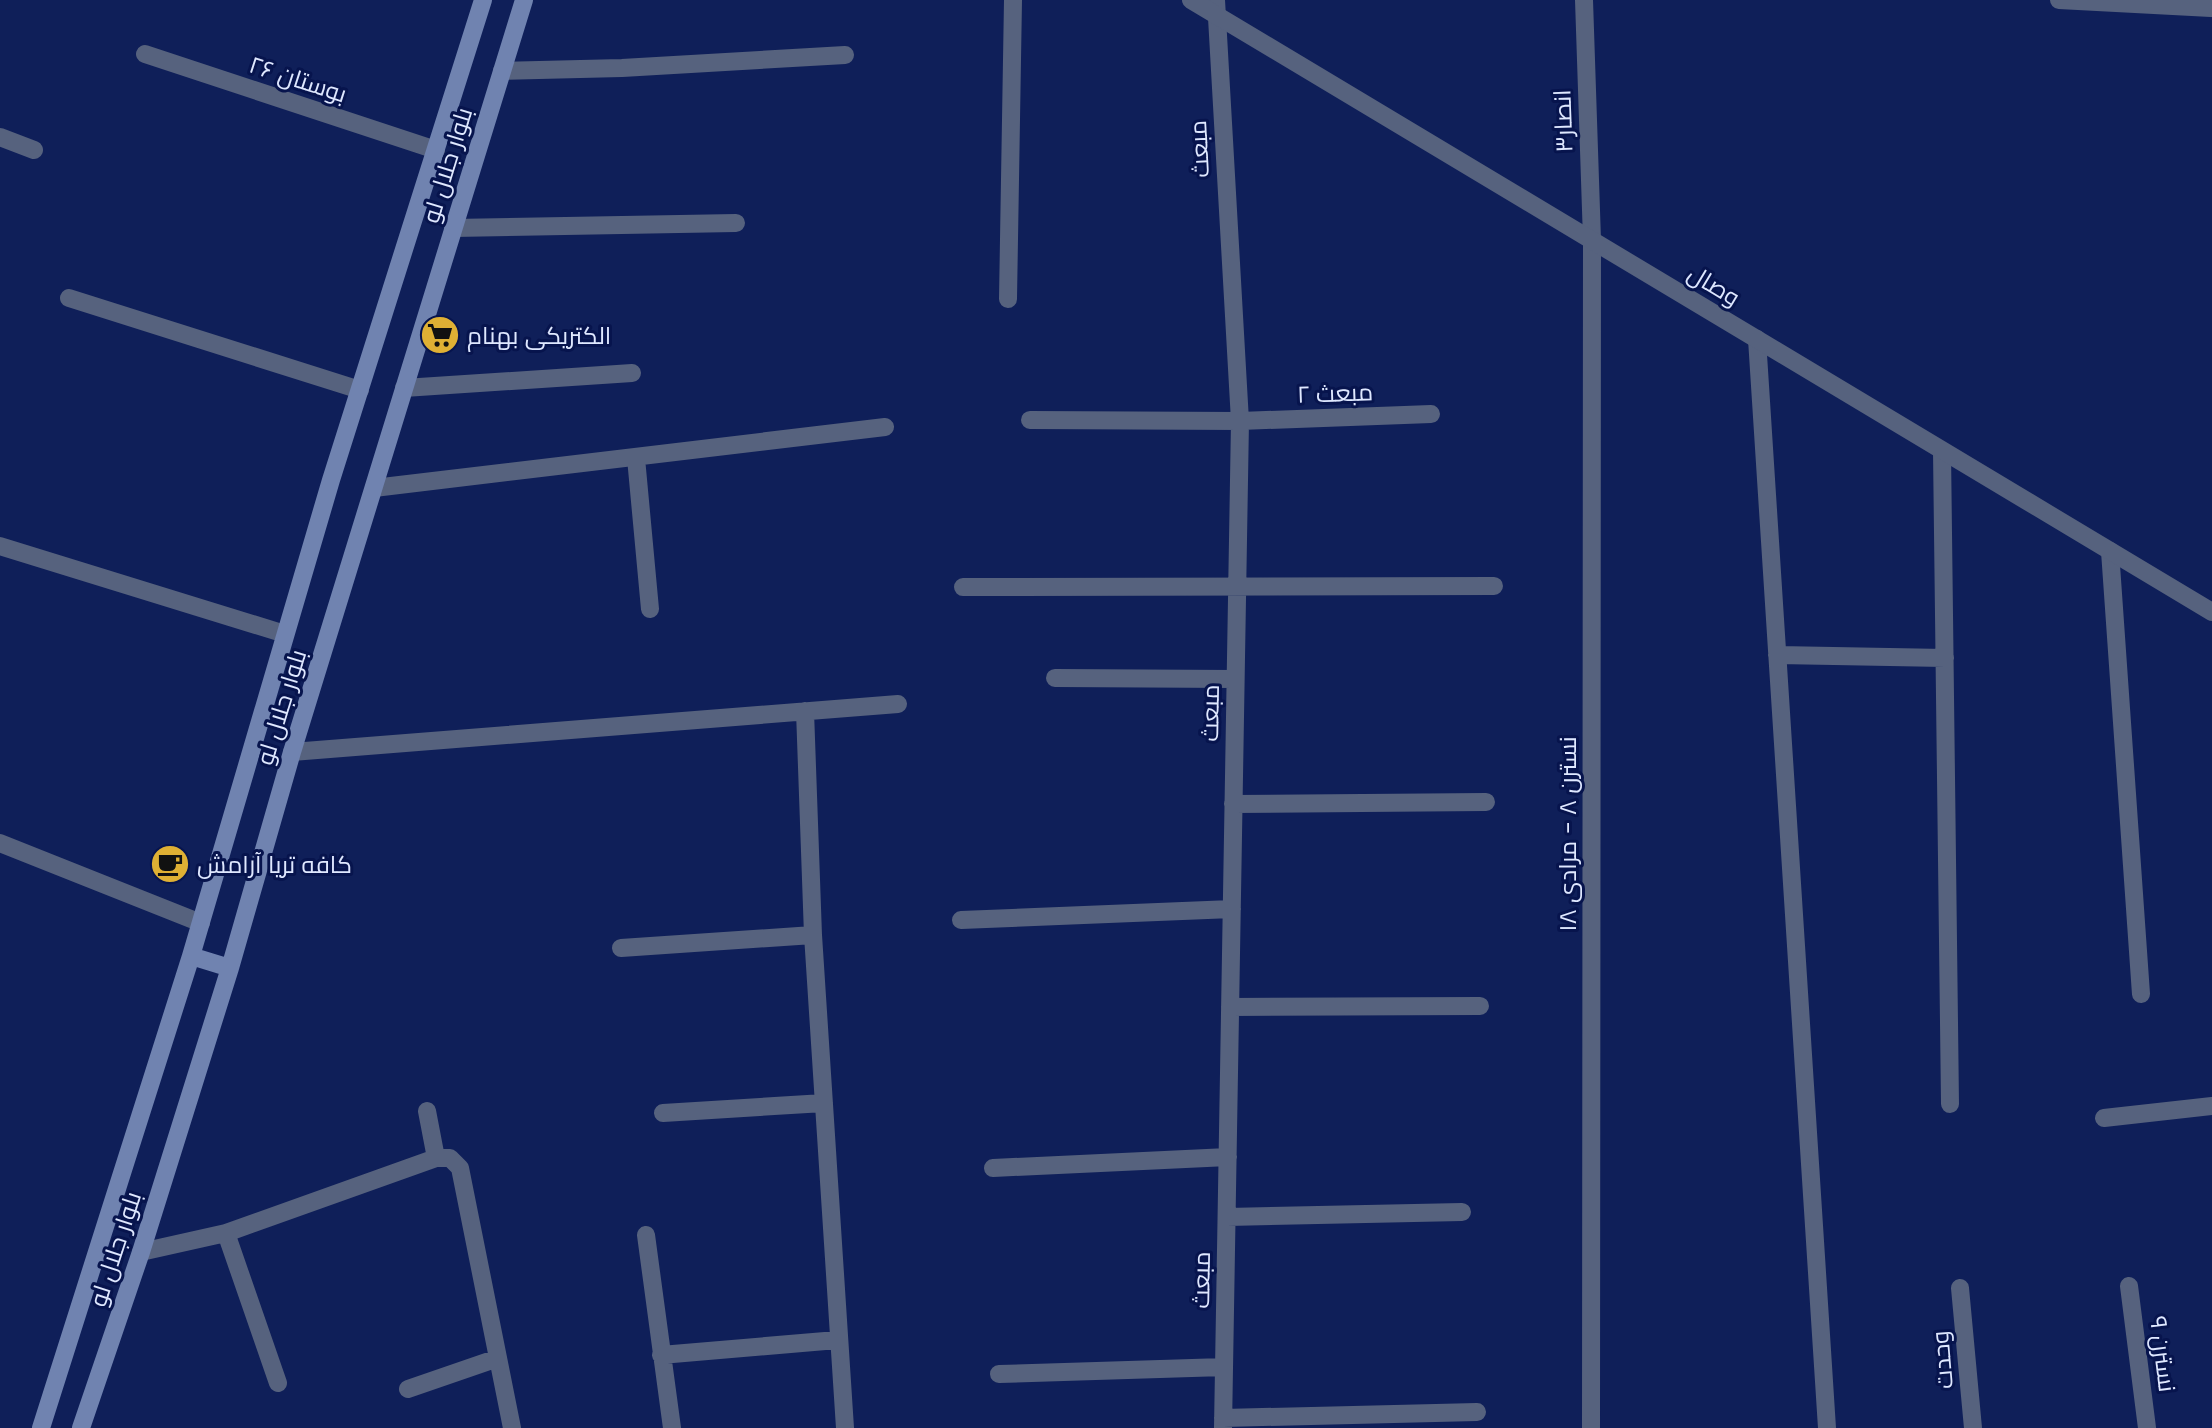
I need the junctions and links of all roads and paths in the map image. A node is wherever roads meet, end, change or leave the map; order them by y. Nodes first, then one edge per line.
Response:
1 (483, 0) edge
2 (524, 0) edge
3 (1013, 0) edge
4 (1191, 0) edge
5 (1584, 0) edge
6 (2059, 0) edge
7 (2210, 0) edge
8 (1216, 7) edge
9 (2211, 8) edge
10 (2212, 14) edge
11 (145, 54) dead end
12 (845, 55) dead end
13 (502, 71) junction
14 (0, 137) edge
15 (34, 150) dead end
16 (436, 150) junction
17 (736, 223) dead end
18 (453, 228) junction
19 (1592, 240) junction
20 (69, 298) dead end
21 (1008, 299) dead end
22 (1757, 339) junction
23 (632, 373) dead end
24 (404, 388) junction
25 (360, 390) junction
26 (1432, 414) dead end
27 (1030, 420) dead end
28 (1240, 421) junction
29 (886, 427) dead end
30 (1942, 450) junction
31 (636, 458) junction
32 (373, 488) junction
33 (0, 546) edge
34 (2110, 551) junction
35 (1494, 586) dead end
36 (963, 587) dead end
37 (1237, 588) junction
38 (650, 609) dead end
39 (2212, 612) edge
40 (285, 634) junction
41 (1777, 655) junction
42 (1945, 658) junction
43 (1055, 678) dead end
44 (1235, 679) junction
45 (898, 704) dead end
46 (805, 711) junction
47 (292, 752) junction
48 (1486, 802) dead end
49 (1233, 804) junction
50 (0, 843) edge
51 (1232, 909) junction
52 (961, 920) dead end
53 (201, 923) junction
54 (813, 935) junction
55 (621, 948) dead end
56 (191, 957) junction
57 (230, 968) junction
58 (2141, 994) dead end
59 (1479, 1006) dead end
60 (1230, 1007) junction
61 (824, 1103) junction
62 (1950, 1104) dead end
63 (2212, 1106) edge
64 (427, 1111) dead end
65 (663, 1113) dead end
66 (2104, 1118) dead end
67 (1228, 1157) junction
68 (436, 1158) junction
69 (993, 1168) dead end
70 (1462, 1212) dead end
71 (1227, 1217) junction
72 (226, 1233) junction
73 (646, 1235) dead end
74 (141, 1252) junction
75 (2129, 1286) dead end
76 (1959, 1287) dead end
77 (837, 1340) junction
78 (661, 1355) junction
79 (498, 1358) junction
80 (1224, 1367) junction
81 (999, 1374) dead end
82 (278, 1383) dead end
83 (408, 1389) dead end
84 (1477, 1412) dead end
85 (1223, 1423) edge
86 (41, 1428) edge
87 (81, 1428) edge
88 (512, 1428) edge
89 (672, 1428) edge
90 (845, 1428) edge
91 (1591, 1428) edge
92 (1827, 1428) edge
93 (1973, 1428) edge
94 (2147, 1428) edge

1 - 16 main road, بلوار جلال لو
2 - 13 main road, بلوار جلال لو
3 - 21 street
4 - 8 street, وصال
5 - 19 street, انصار۳
6 - 9 street
7 - 9 street
8 - 19 street, وصال
8 - 28 street, مبعث
9 - 10 street
11 - 16 street, بوستان ۲۶
12 - 13 street
13 - 18 main road, بلوار جلال لو
14 - 15 street
16 - 25 main road, بلوار جلال لو
17 - 18 street
18 - 24 main road, بلوار جلال لو
19 - 22 street, وصال
19 - 91 street, نسترن ۸ - مرادی ۱۸
20 - 25 street
22 - 30 street, وصال
22 - 41 street
23 - 24 street
24 - 32 main road, بلوار جلال لو
25 - 40 main road, بلوار جلال لو
26 - 28 street, مبعث ۲
27 - 28 street, مبعث ۲
28 - 37 street, مبعث
29 - 31 street
30 - 34 street, وصال
30 - 42 street
31 - 32 street
31 - 38 street
32 - 47 main road, بلوار جلال لو
33 - 40 street
34 - 39 street, وصال
34 - 58 street
35 - 37 street
36 - 37 street
37 - 44 street, مبعث
40 - 53 main road, بلوار جلال لو
41 - 42 street
41 - 92 street
42 - 62 street
43 - 44 street
44 - 49 street, مبعث
45 - 46 street
46 - 47 street
46 - 54 street
47 - 57 main road, بلوار جلال لو
48 - 49 street
49 - 51 street, مبعث
50 - 53 street
51 - 52 street
51 - 60 street, مبعث
53 - 56 main road, بلوار جلال لو
54 - 55 street
54 - 61 street
56 - 57 main road
56 - 86 main road, بلوار جلال لو
57 - 74 main road, بلوار جلال لو
59 - 60 street
60 - 67 street, مبعث
61 - 65 street
61 - 77 street
63 - 66 street
64 - 68 street
67 - 69 street
67 - 71 street, مبعث
68 - 72 street
68 - 79 street
70 - 71 street
71 - 80 street, مبعث
72 - 74 street
72 - 82 street
73 - 78 street
74 - 87 main road, بلوار جلال لو
75 - 94 street, نسترن ٩
76 - 93 street, وحدت
77 - 78 street
77 - 90 street
78 - 89 street
79 - 83 street
79 - 88 street
80 - 81 street
80 - 85 street, مبعث
84 - 85 street

